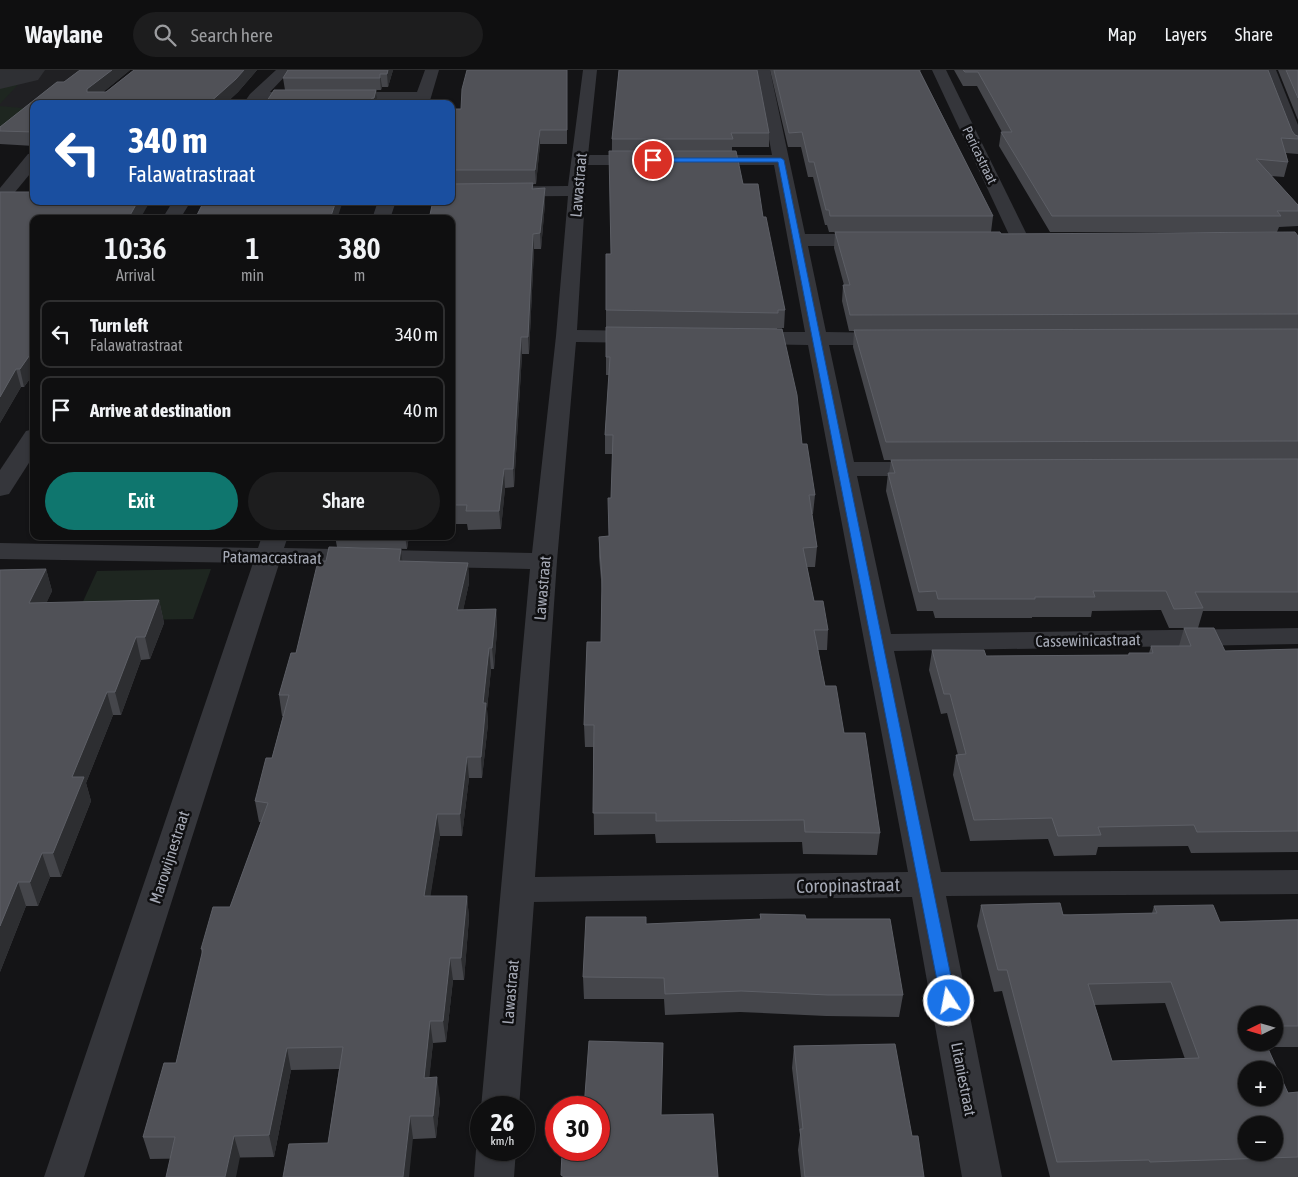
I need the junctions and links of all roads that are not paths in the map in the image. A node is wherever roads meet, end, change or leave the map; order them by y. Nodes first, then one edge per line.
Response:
1 (284, 70) edge
2 (432, 70) edge
3 (590, 70) edge
4 (763, 70) edge
5 (940, 70) edge
6 (1269, 70) edge
7 (252, 100) edge
8 (423, 100) edge
9 (1298, 145) edge
10 (579, 160) junction
11 (666, 160) edge
12 (685, 160) edge
13 (781, 160) junction
14 (30, 163) edge
15 (577, 191) junction
16 (455, 192) edge
17 (26, 197) edge
18 (1, 198) edge
19 (1001, 239) edge
20 (1020, 239) junction
21 (1040, 239) edge
22 (796, 240) junction
23 (894, 240) edge
24 (566, 336) junction
25 (666, 338) edge
26 (726, 338) edge
27 (816, 339) junction
28 (915, 339) edge
29 (30, 442) edge
30 (842, 468) junction
31 (952, 468) edge
32 (0, 489) edge
33 (271, 547) edge
34 (0, 551) edge
35 (544, 561) junction
36 (1298, 636) edge
37 (878, 643) junction
38 (1298, 882) edge
39 (926, 884) junction
40 (518, 890) junction
41 (501, 1096) edge
42 (495, 1161) edge
43 (64, 1177) edge
44 (494, 1177) edge
45 (982, 1177) edge

1 - 7 street
2 - 8 street
3 - 10 street, Lawastraat
4 - 13 street, Litaniestraat
5 - 20 street, Pericastraat
6 - 9 street
7 - 8 street
10 - 11 street
10 - 15 street, Lawastraat
12 - 13 street
13 - 22 street, Litaniestraat
14 - 18 street
15 - 16 street
15 - 24 street, Lawastraat
17 - 18 street
19 - 20 street
20 - 21 street
22 - 23 street
22 - 27 street, Litaniestraat
24 - 25 street
24 - 35 street, Lawastraat
26 - 27 street
27 - 28 street
27 - 30 street, Litaniestraat
29 - 32 street
30 - 31 street
30 - 37 street, Litaniestraat
33 - 34 street, Patamaccastraat
33 - 35 street, Patamaccastraat
33 - 43 street, Marowijnestraat
35 - 40 street, Lawastraat
36 - 37 street, Cassewinicastraat
37 - 39 street, Litaniestraat
38 - 39 street, Coropinastraat
39 - 40 street, Coropinastraat
39 - 45 street, Litaniestraat
40 - 41 street, Lawastraat
42 - 44 street

